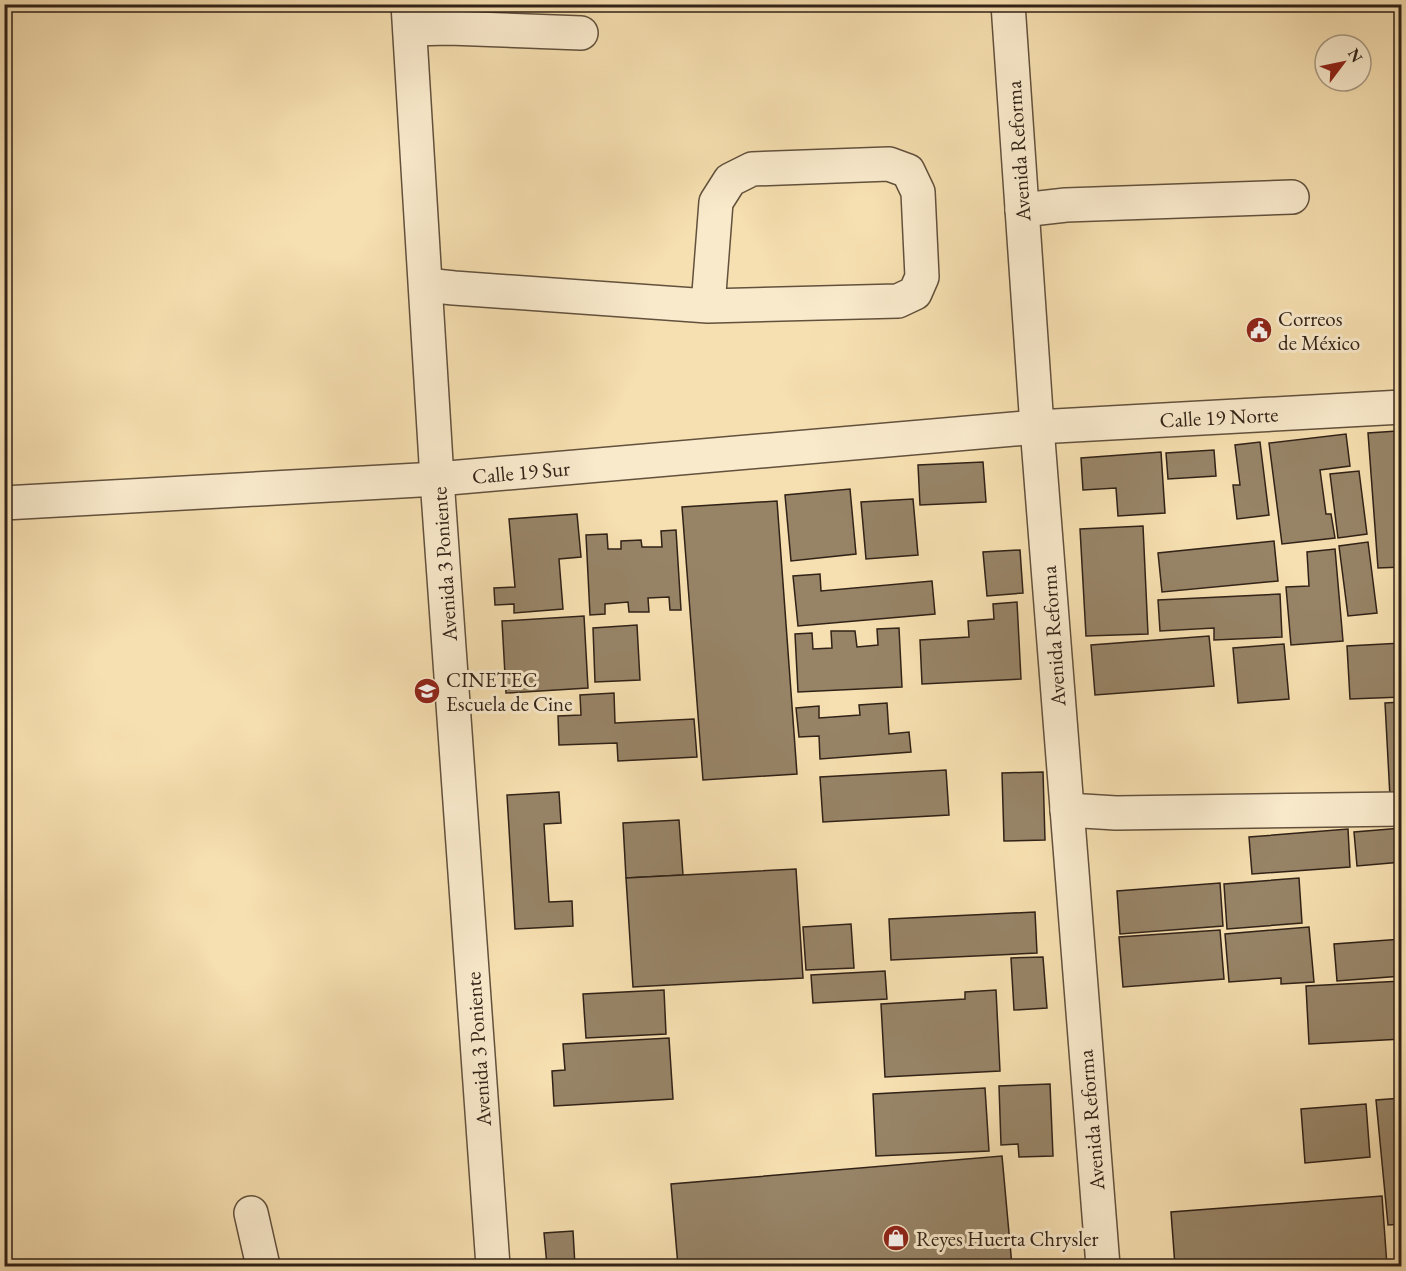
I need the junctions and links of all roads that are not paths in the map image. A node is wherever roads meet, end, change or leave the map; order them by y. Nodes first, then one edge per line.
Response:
1 (1008, 4) edge
2 (409, 17) edge
3 (581, 33) dead end
4 (1292, 197) dead end
5 (1022, 210) junction
6 (426, 285) junction
7 (708, 306) junction
8 (1401, 407) edge
9 (1037, 427) junction
10 (438, 479) junction
11 (4, 503) edge
12 (1401, 809) edge
13 (1067, 810) junction
14 (251, 1213) dead end
15 (263, 1266) edge
16 (493, 1266) edge
17 (1103, 1266) edge

1 - 5 street, Avenida Reforma
2 - 3 street
2 - 6 street, Avenida 3 Poniente
4 - 5 street
5 - 9 street, Avenida Reforma
6 - 7 street
6 - 10 street, Avenida 3 Poniente
7 - 7 street
8 - 9 street, Calle 19 Norte
9 - 10 street, Calle 19 Sur
9 - 13 street, Avenida Reforma
10 - 11 street, Calle 19 Sur
10 - 16 street, Avenida 3 Poniente
12 - 13 street
13 - 17 street, Avenida Reforma
14 - 15 street

